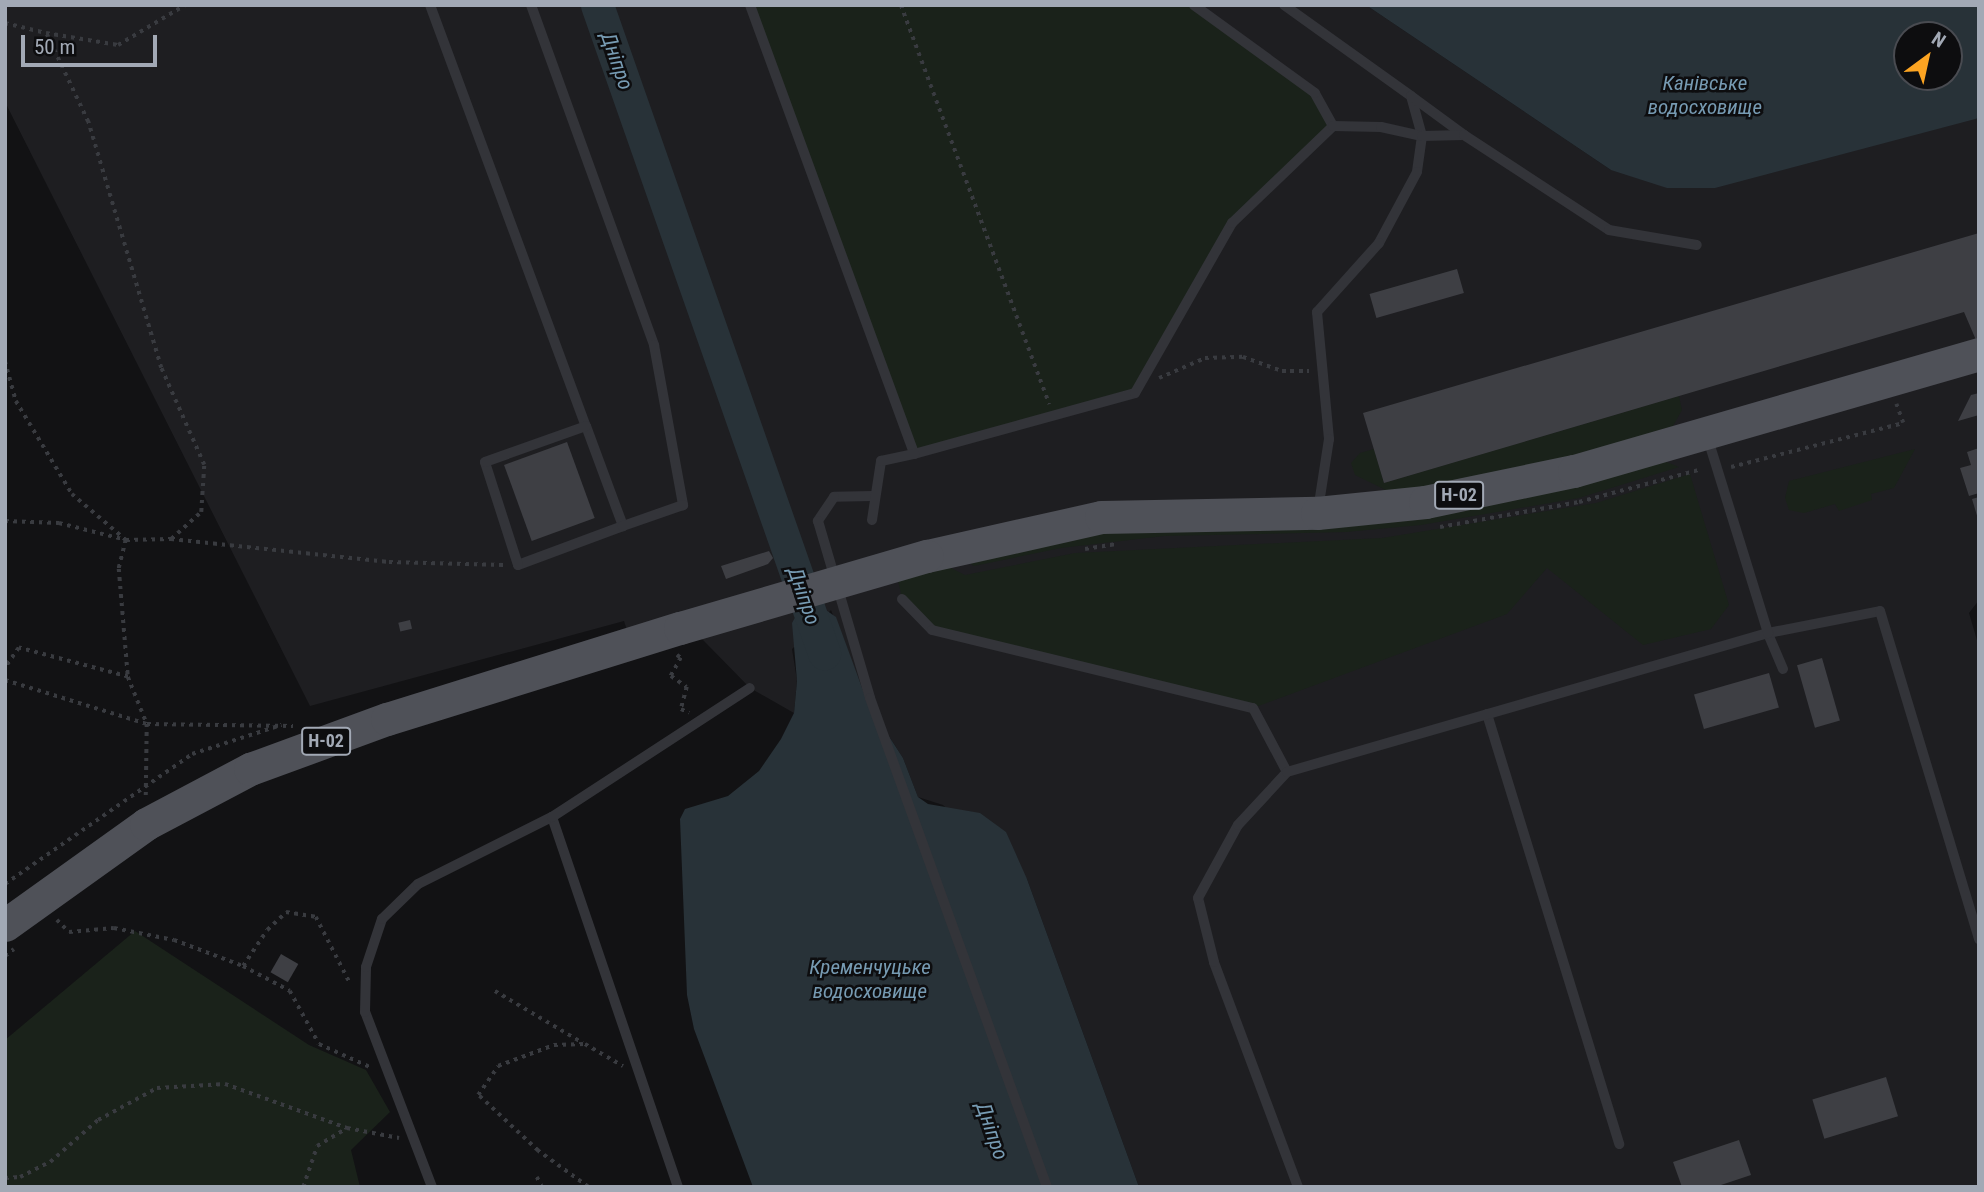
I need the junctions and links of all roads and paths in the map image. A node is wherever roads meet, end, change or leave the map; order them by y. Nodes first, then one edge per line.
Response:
1 (185, 5) edge
2 (430, 5) edge
3 (531, 5) edge
4 (750, 5) edge
5 (901, 5) edge
6 (1194, 5) edge
7 (1284, 5) edge
8 (5, 23) edge
9 (46, 33) junction
10 (1411, 96) junction
11 (1333, 126) junction
12 (1464, 135) junction
13 (1422, 136) junction
14 (1697, 245) dead end
15 (1979, 354) edge
16 (5, 361) edge
17 (1322, 371) junction
18 (1135, 393) junction
19 (1053, 415) junction
20 (586, 426) junction
21 (1706, 433) junction
22 (914, 454) junction
23 (873, 496) junction
24 (1317, 513) junction
25 (872, 520) dead end
26 (5, 521) edge
27 (623, 526) junction
28 (171, 539) junction
29 (127, 540) junction
30 (518, 565) junction
31 (902, 599) dead end
32 (1768, 633) junction
33 (675, 640) junction
34 (5, 668) edge
35 (1783, 669) dead end
36 (128, 677) junction
37 (5, 680) edge
38 (750, 688) dead end
39 (1487, 714) junction
40 (700, 719) junction
41 (286, 723) junction
42 (147, 724) junction
43 (330, 740) junction
44 (1287, 772) junction
45 (146, 782) junction
46 (552, 817) junction
47 (146, 824) junction
48 (5, 884) edge
49 (49, 919) dead end
50 (13, 934) edge
51 (1979, 939) edge
52 (5, 956) edge
53 (243, 966) junction
54 (495, 991) dead end
55 (365, 1012) junction
56 (584, 1044) junction
57 (389, 1074) junction
58 (640, 1076) junction
59 (347, 1128) junction
60 (415, 1141) junction
61 (1619, 1144) dead end
62 (537, 1177) dead end
63 (5, 1178) edge
64 (303, 1187) edge
65 (432, 1187) edge
66 (542, 1187) edge
67 (588, 1187) edge
68 (678, 1187) edge
69 (1047, 1187) edge
70 (1298, 1187) edge

1 - 9 path
2 - 20 lane
3 - 27 lane
4 - 22 lane
5 - 19 path
6 - 11 lane
7 - 10 lane
8 - 9 path
9 - 28 path
10 - 12 lane
10 - 13 lane
11 - 13 lane
11 - 18 lane
12 - 13 lane
12 - 14 lane
13 - 17 lane
15 - 21 main road, Н-02
16 - 29 path
17 - 18 path
17 - 24 lane
18 - 19 lane
19 - 22 lane
20 - 27 lane
20 - 30 lane
21 - 24 main road, Н-02
21 - 32 lane
22 - 23 lane
23 - 25 lane
23 - 69 lane
24 - 33 main road, Н-02, bridge
26 - 29 path
27 - 30 lane
28 - 29 path
28 - 30 path
29 - 36 path
31 - 44 lane
32 - 35 lane
32 - 39 lane
32 - 51 lane
33 - 40 path
33 - 43 main road, Н-02
34 - 36 path
36 - 42 path
37 - 42 path
38 - 40 lane
39 - 44 lane
39 - 61 lane
40 - 46 lane
41 - 42 path
41 - 43 path
41 - 45 path
42 - 45 path
43 - 47 main road, Н-02
44 - 70 lane
45 - 47 path
45 - 48 path
46 - 55 lane
46 - 58 lane
47 - 50 main road, Н-02
49 - 53 path
50 - 52 path
53 - 55 path
53 - 57 path
54 - 56 path
55 - 57 lane
56 - 58 path
56 - 67 path
57 - 60 lane
58 - 68 lane
59 - 60 path
59 - 63 path
59 - 64 path
60 - 65 lane
62 - 66 path

